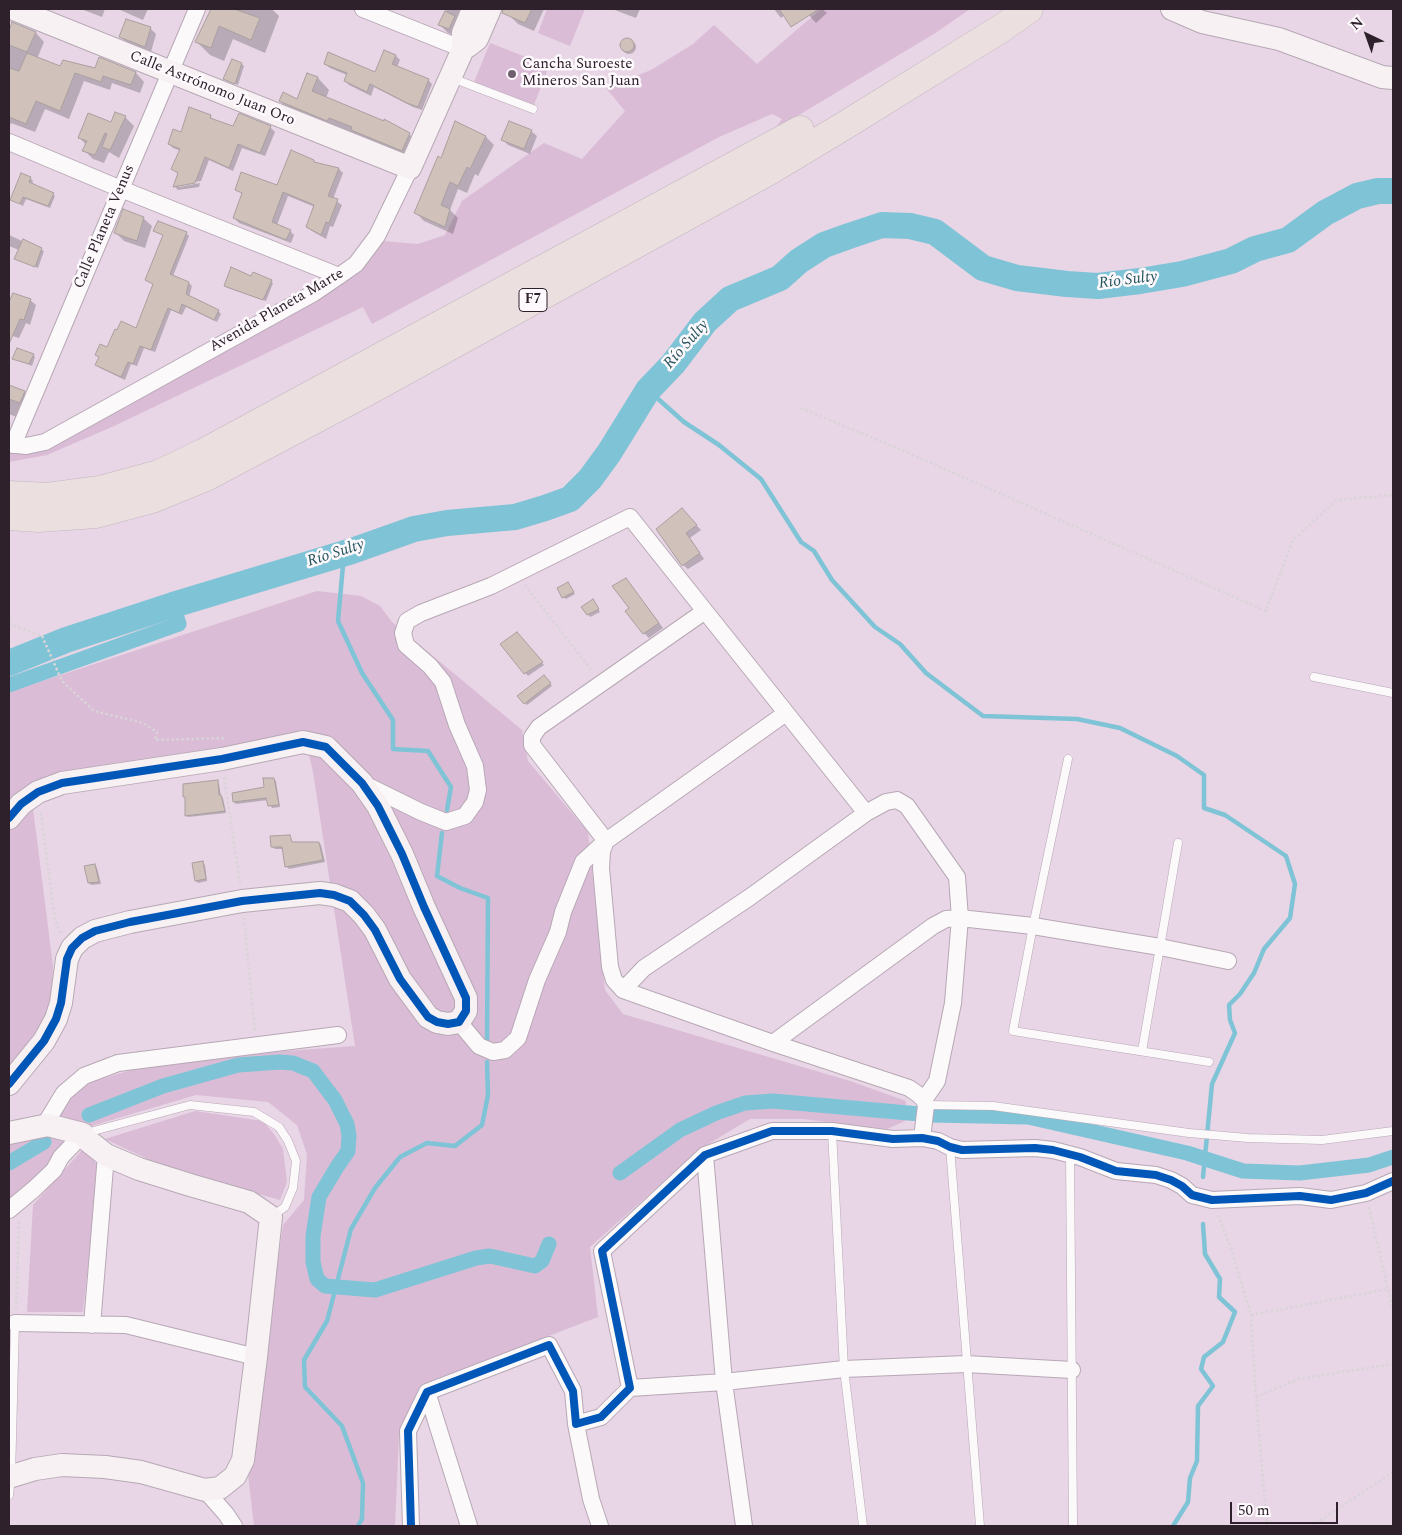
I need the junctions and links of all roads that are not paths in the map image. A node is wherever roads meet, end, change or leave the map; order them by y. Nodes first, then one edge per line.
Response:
1 (14, 9) edge
2 (197, 9) edge
3 (363, 9) edge
4 (473, 9) edge
5 (490, 9) edge
6 (998, 9) edge
7 (1029, 9) edge
8 (1172, 9) edge
9 (463, 49) junction
10 (172, 72) junction
11 (450, 77) junction
12 (1393, 78) edge
13 (532, 109) dead end
14 (9, 142) edge
15 (410, 168) junction
16 (121, 189) junction
17 (339, 276) junction
18 (11, 445) edge
19 (9, 495) edge
20 (9, 516) edge
21 (705, 612) junction
22 (1314, 677) dead end
23 (1393, 693) edge
24 (786, 713) junction
25 (1068, 759) dead end
26 (362, 783) junction
27 (866, 813) junction
28 (9, 818) edge
29 (606, 841) junction
30 (1178, 843) dead end
31 (960, 918) junction
32 (1033, 926) junction
33 (1160, 947) junction
34 (1228, 961) dead end
35 (623, 990) junction
36 (459, 1022) junction
37 (338, 1035) dead end
38 (773, 1043) junction
39 (1142, 1051) junction
40 (1210, 1062) dead end
41 (9, 1084) edge
42 (925, 1103) junction
43 (44, 1126) junction
44 (832, 1131) junction
45 (1393, 1131) edge
46 (9, 1133) edge
47 (83, 1134) junction
48 (922, 1138) junction
49 (950, 1147) junction
50 (106, 1155) junction
51 (705, 1155) junction
52 (1070, 1155) junction
53 (1393, 1182) edge
54 (14, 1206) edge
55 (271, 1217) junction
56 (16, 1323) joint
57 (92, 1324) junction
58 (256, 1357) junction
59 (966, 1364) junction
60 (844, 1368) junction
61 (1072, 1370) junction
62 (724, 1382) junction
63 (630, 1388) junction
64 (427, 1392) junction
65 (576, 1424) junction
66 (10, 1483) edge
67 (205, 1490) junction
68 (234, 1526) edge
69 (411, 1526) edge
70 (469, 1526) edge
71 (600, 1526) edge
72 (744, 1526) edge
73 (863, 1526) edge
74 (980, 1526) edge
75 (1073, 1526) edge

1 - 10 street, Calle Astrónomo Juan Oro
2 - 10 street, Calle Planeta Venus
3 - 9 street
4 - 9 street, Avenida Planeta Marte
5 - 9 street, Avenida Planeta Marte
6 - 19 highway, F7
7 - 20 highway, F7
8 - 12 street
9 - 11 street, Avenida Planeta Marte
10 - 15 street, Calle Astrónomo Juan Oro
10 - 16 street, Calle Planeta Venus
11 - 13 lane
11 - 15 street, Avenida Planeta Marte
14 - 16 street
15 - 17 street, Avenida Planeta Marte
16 - 17 street
16 - 18 street, Calle Planeta Venus
17 - 18 street, Avenida Planeta Marte
21 - 24 street
21 - 26 street
21 - 29 street
22 - 23 lane
24 - 27 street
24 - 29 street
25 - 32 lane
26 - 28 street
26 - 36 street
27 - 31 street
27 - 35 street
29 - 35 street
29 - 36 street
30 - 33 lane
31 - 32 street
31 - 38 street
31 - 42 street
32 - 33 street
32 - 39 lane
33 - 34 street
33 - 39 lane
35 - 38 street
36 - 41 street
37 - 43 street
38 - 42 street
39 - 40 lane
42 - 45 lane
42 - 48 street
43 - 46 street
43 - 47 street
44 - 48 street
44 - 51 street
44 - 60 lane
47 - 50 street
47 - 54 street
47 - 55 lane
48 - 49 street
49 - 52 street
49 - 59 lane
50 - 55 street
50 - 57 street
51 - 62 street
51 - 63 street
52 - 53 street
52 - 61 lane
55 - 58 street
56 - 57 street
56 - 66 lane
57 - 58 street
58 - 67 street
59 - 60 street
59 - 61 street
59 - 74 lane
60 - 62 street
60 - 73 lane
61 - 75 lane
62 - 63 street
62 - 72 street
63 - 65 street
64 - 65 street
64 - 69 street
64 - 70 street
65 - 71 street
66 - 67 street
67 - 68 street

